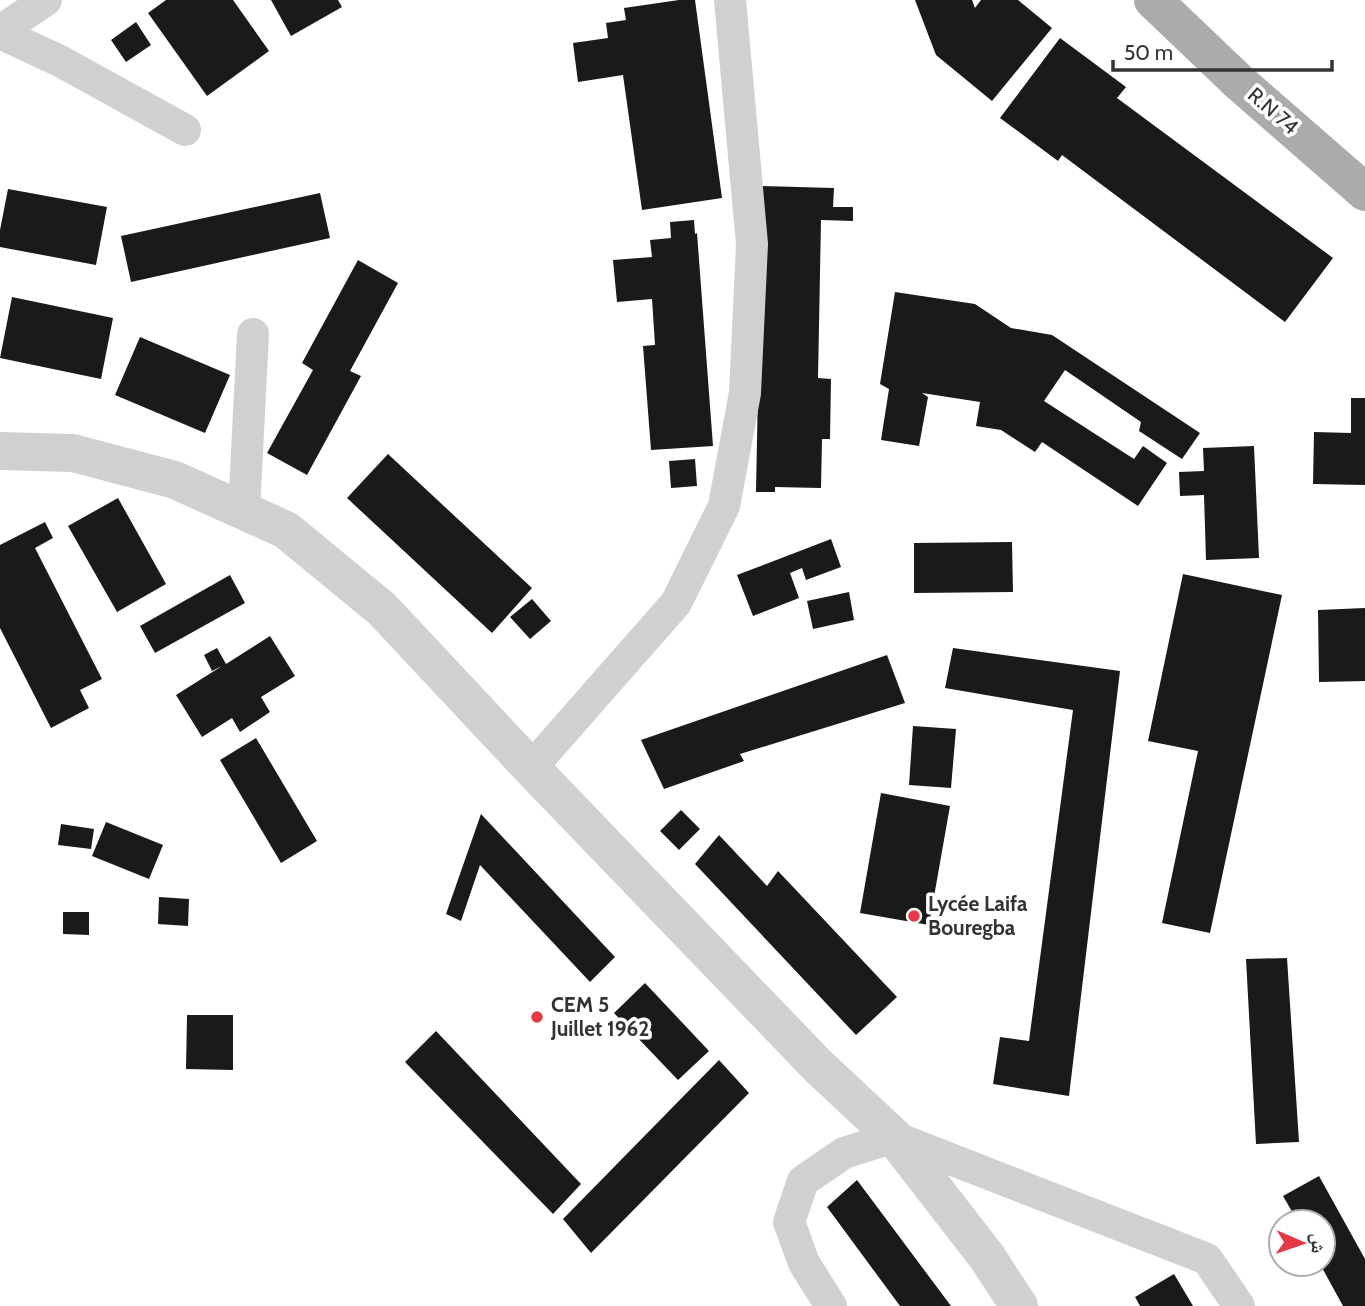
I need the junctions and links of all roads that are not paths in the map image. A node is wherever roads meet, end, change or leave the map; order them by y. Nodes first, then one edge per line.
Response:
1 (46, 0) edge
2 (730, 0) edge
3 (1153, 0) edge
4 (0, 32) edge
5 (185, 130) dead end
6 (1365, 192) edge
7 (253, 334) dead end
8 (0, 451) edge
9 (244, 511) junction
10 (531, 768) junction
11 (894, 1137) junction
12 (831, 1306) edge
13 (1018, 1306) edge
14 (1239, 1306) edge

1 - 4 street
2 - 10 street
3 - 6 main road, R.N 74
4 - 5 street
7 - 9 street
8 - 9 street
9 - 10 street
10 - 11 street
11 - 12 street
11 - 13 street
11 - 14 street

